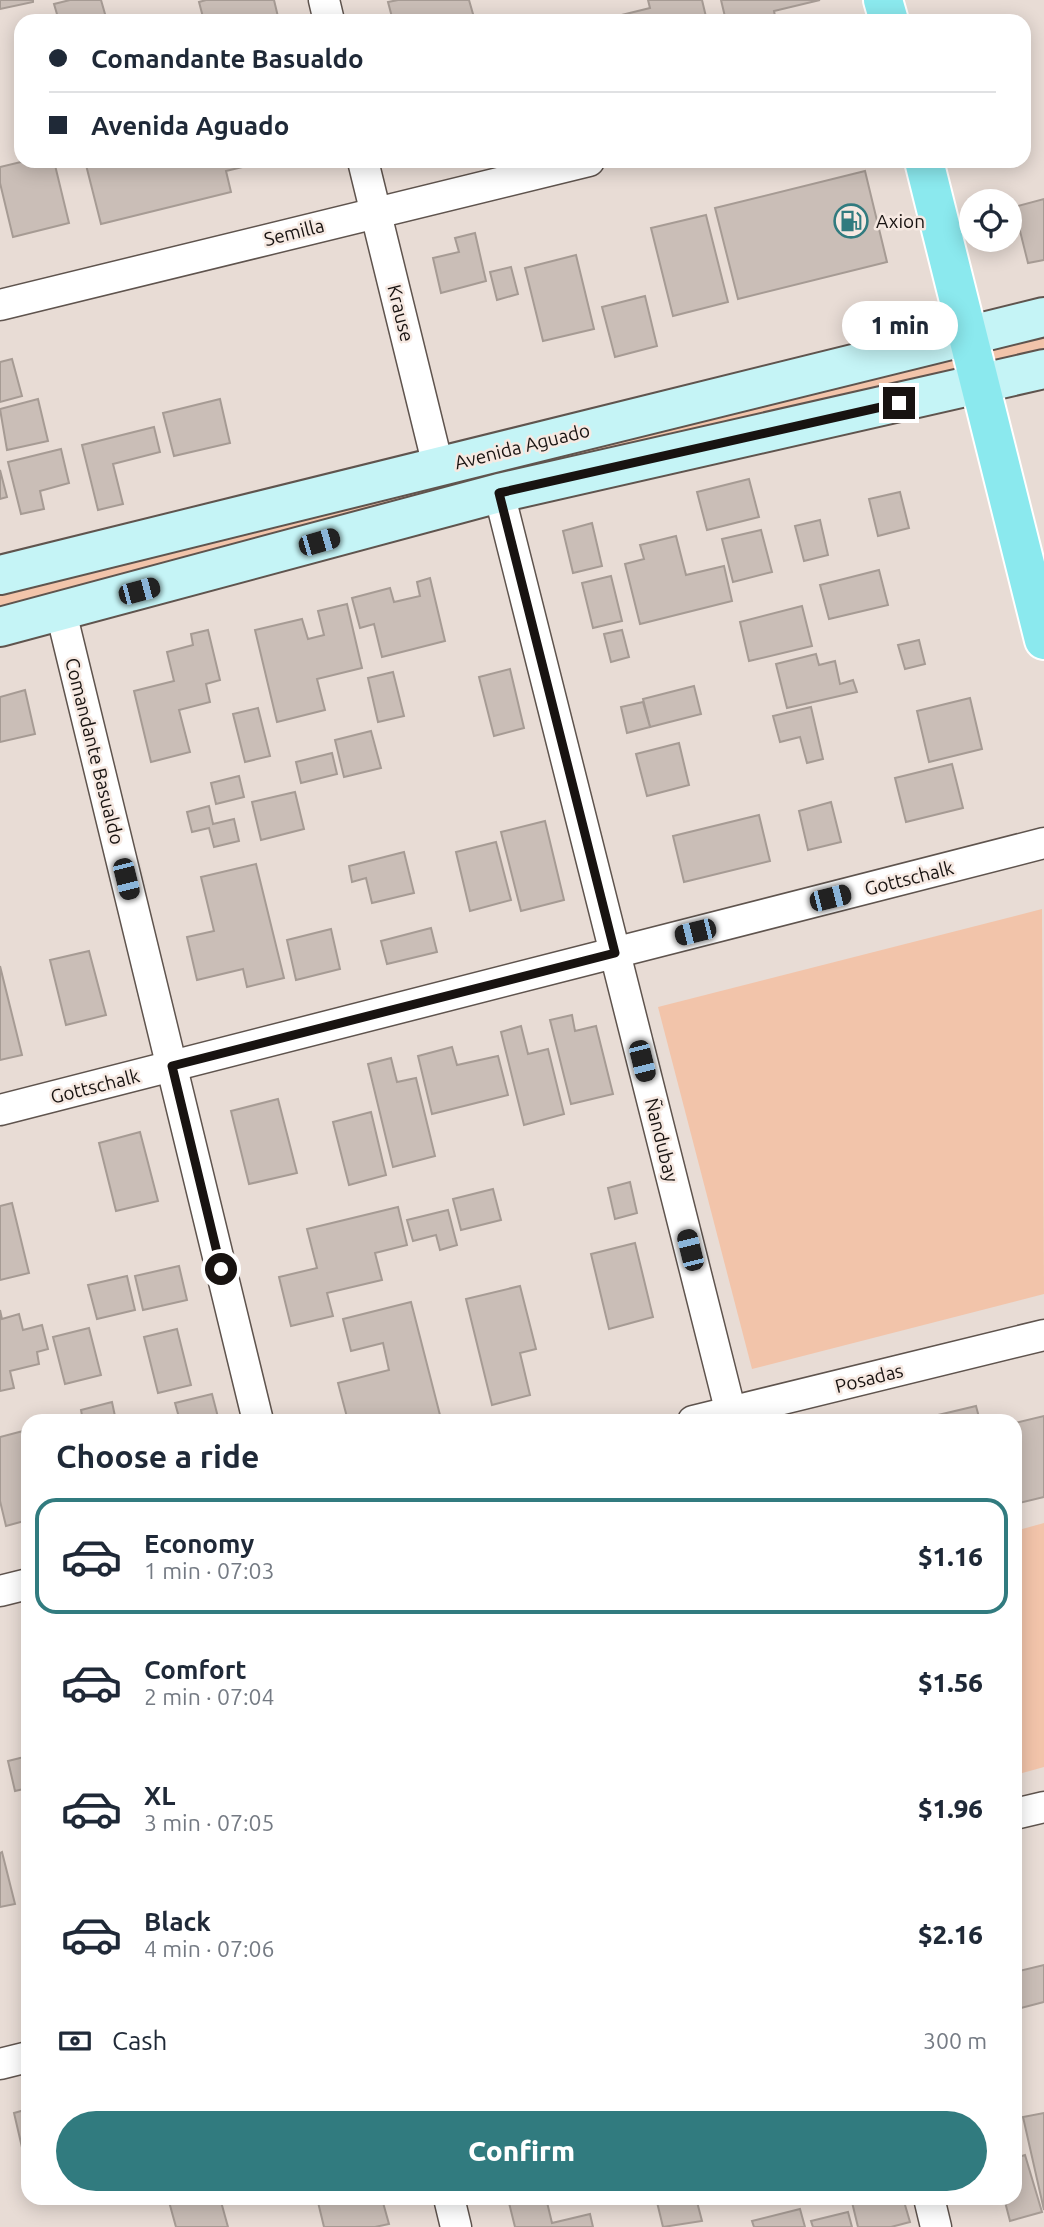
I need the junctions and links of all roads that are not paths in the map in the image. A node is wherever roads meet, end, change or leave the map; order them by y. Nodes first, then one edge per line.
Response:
1 (365, 168) edge
2 (560, 168) edge
3 (926, 168) edge
4 (376, 212) junction
5 (0, 305) edge
6 (1044, 317) edge
7 (968, 337) junction
8 (1044, 369) edge
9 (980, 385) junction
10 (438, 466) junction
11 (499, 493) junction
12 (0, 575) edge
13 (61, 612) junction
14 (0, 627) edge
15 (1044, 640) edge
16 (1044, 843) edge
17 (615, 953) junction
18 (172, 1066) junction
19 (0, 1110) edge
20 (1044, 1335) edge
21 (256, 1414) edge
22 (730, 1414) edge
23 (739, 1414) edge
24 (21, 1586) edge
25 (0, 1591) edge
26 (1044, 1807) edge
27 (1022, 1812) edge
28 (21, 2059) edge
29 (0, 2064) edge
30 (451, 2205) edge
31 (931, 2205) edge
32 (456, 2227) edge
33 (936, 2227) edge

1 - 4 street, Krause
2 - 4 street, Semilla
3 - 7 main road
4 - 5 street, Semilla
4 - 10 street, Krause
6 - 7 main road, Avenida Aguado
7 - 9 main road
7 - 10 main road, Avenida Aguado
8 - 9 main road, Avenida Aguado
9 - 11 main road, Avenida Aguado
9 - 15 main road
10 - 12 main road, Avenida Aguado
11 - 13 main road, Avenida Aguado
11 - 17 street, Ñandubay
13 - 14 main road, Avenida Aguado
13 - 18 street, Comandante Basualdo
16 - 17 street, Gottschalk
17 - 18 street, Gottschalk
17 - 22 street, Ñandubay
18 - 19 street, Gottschalk
18 - 21 street, Comandante Basualdo
20 - 23 street, Posadas
24 - 25 street
26 - 27 street
28 - 29 street
30 - 32 street
31 - 33 street

